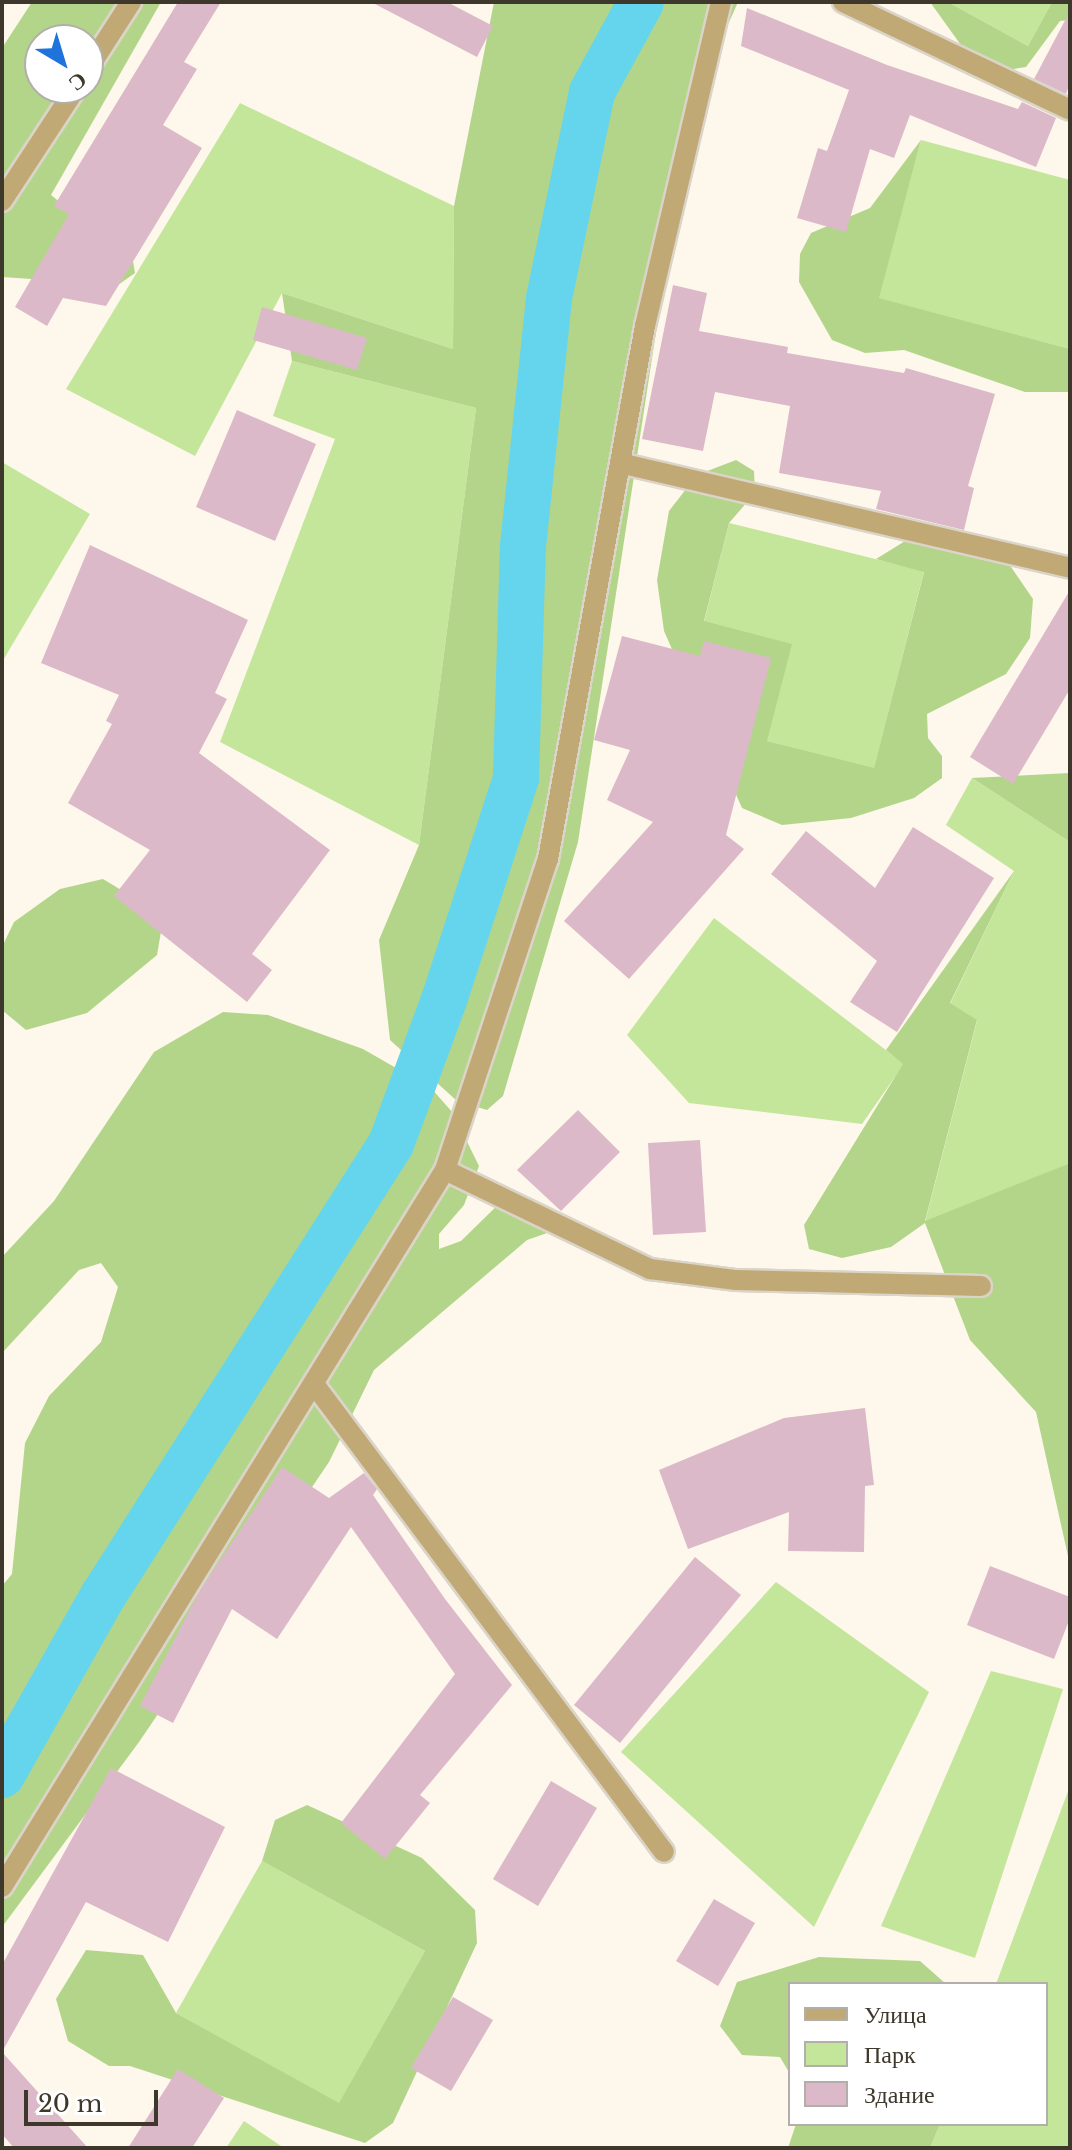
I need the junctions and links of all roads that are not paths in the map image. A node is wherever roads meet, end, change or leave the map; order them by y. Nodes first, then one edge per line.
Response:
1 (131, 2) edge
2 (721, 2) edge
3 (843, 2) edge
4 (104, 44) edge
5 (66, 104) edge
6 (1070, 110) edge
7 (2, 201) edge
8 (624, 464) junction
9 (1070, 568) edge
10 (445, 1170) junction
11 (981, 1286) dead end
12 (314, 1384) junction
13 (664, 1852) dead end
14 (2, 1887) edge

1 - 4 street
2 - 8 street
3 - 6 street
5 - 7 street
8 - 9 street
8 - 10 street
10 - 11 street
10 - 12 street
12 - 13 street
12 - 14 street

